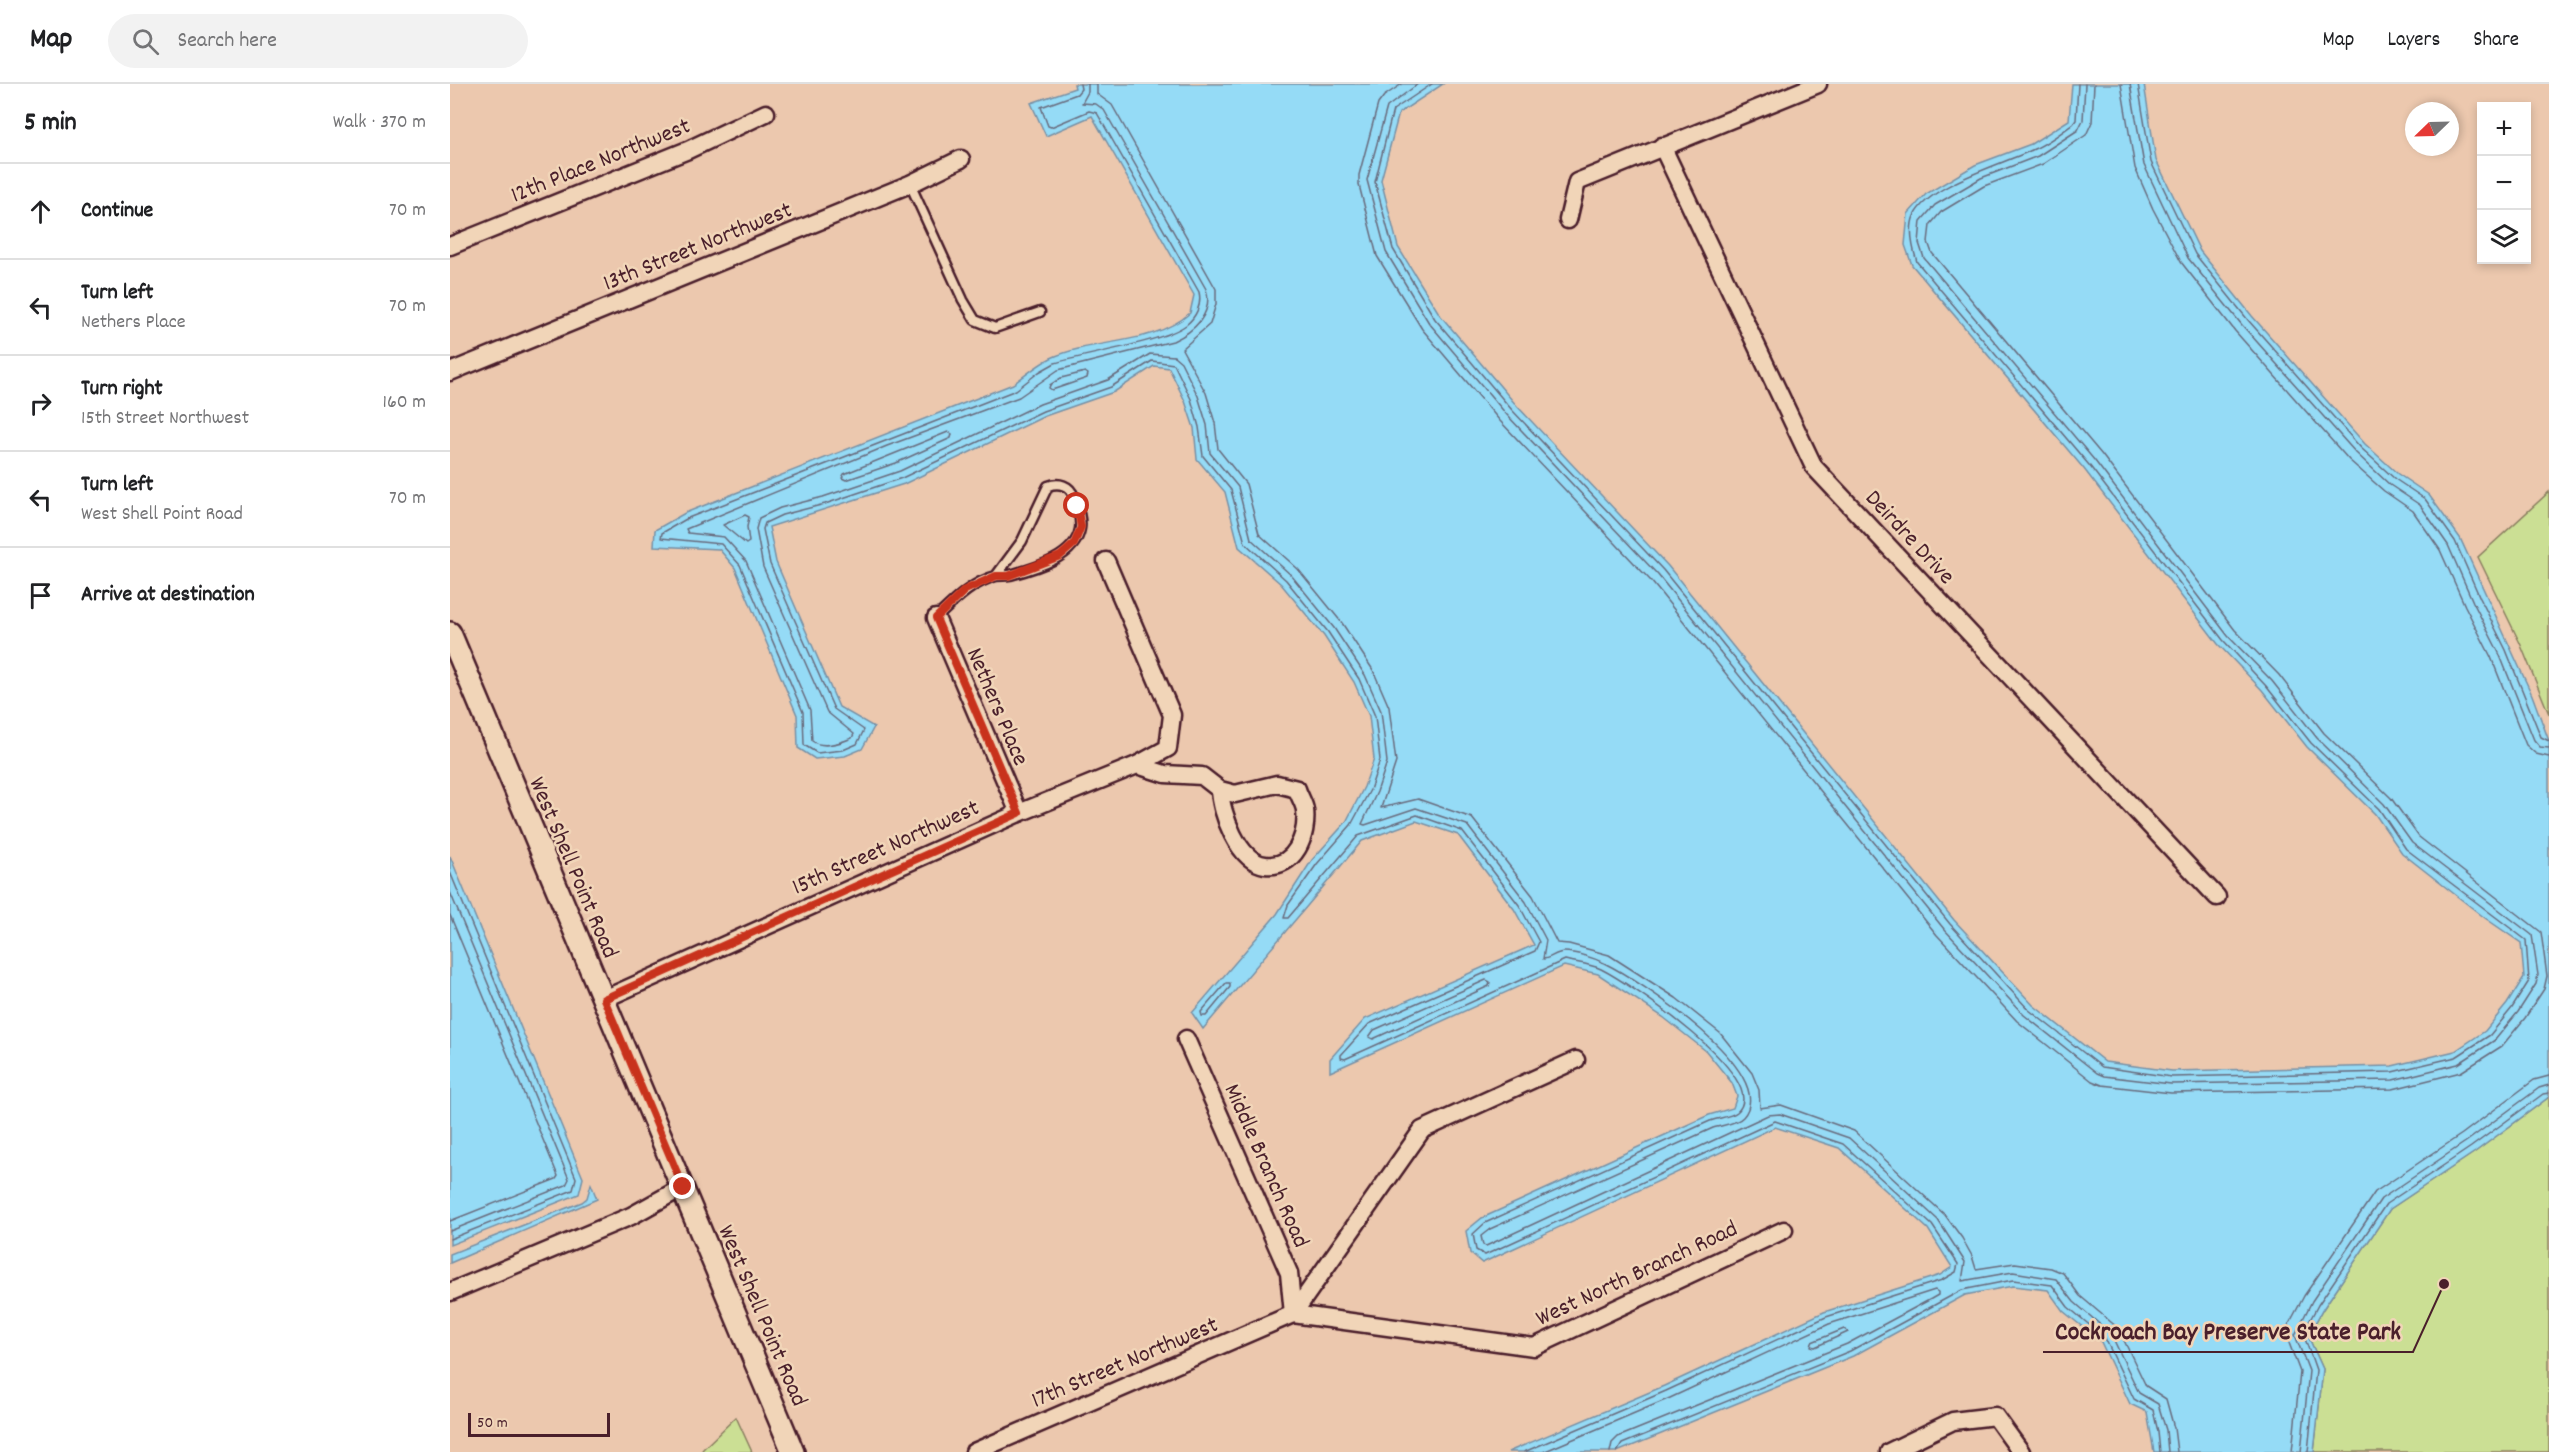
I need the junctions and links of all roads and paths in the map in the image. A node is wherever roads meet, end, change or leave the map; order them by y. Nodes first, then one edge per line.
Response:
1 (1818, 84) edge
2 (766, 112) dead end
3 (1662, 146) junction
4 (961, 159) dead end
5 (910, 184) junction
6 (1568, 220) dead end
7 (450, 246) edge
8 (1040, 312) dead end
9 (450, 372) edge
10 (1106, 561) dead end
11 (996, 576) junction
12 (936, 618) joint
13 (450, 633) edge
14 (456, 666) edge
15 (1137, 765) junction
16 (1220, 790) junction
17 (1019, 813) junction
18 (2217, 897) dead end
19 (604, 999) junction
20 (1186, 1039) dead end
21 (1576, 1060) dead end
22 (683, 1187) junction
23 (1784, 1230) dead end
24 (450, 1292) edge
25 (1293, 1314) junction
26 (793, 1452) edge
27 (974, 1452) edge
28 (1889, 1452) edge
29 (2021, 1452) edge

1 - 3 street
2 - 7 street, 12th Place Northwest
3 - 6 street
3 - 18 street, Deirdre Drive
4 - 5 street, 13th Street Northwest
5 - 8 lane
5 - 9 street, 13th Street Northwest
10 - 15 street, 15th Street Northwest
11 - 11 lane
11 - 12 lane
12 - 17 street, Nethers Place
13 - 14 street, West Shell Point Road
14 - 19 street, West Shell Point Road
15 - 16 street
15 - 17 street, 15th Street Northwest
16 - 16 street
17 - 19 street, 15th Street Northwest
19 - 22 street, West Shell Point Road
20 - 25 street, Middle Branch Road
21 - 25 street
22 - 24 street
22 - 26 street, West Shell Point Road
23 - 25 street, West North Branch Road
25 - 27 street, 17th Street Northwest
28 - 29 street

